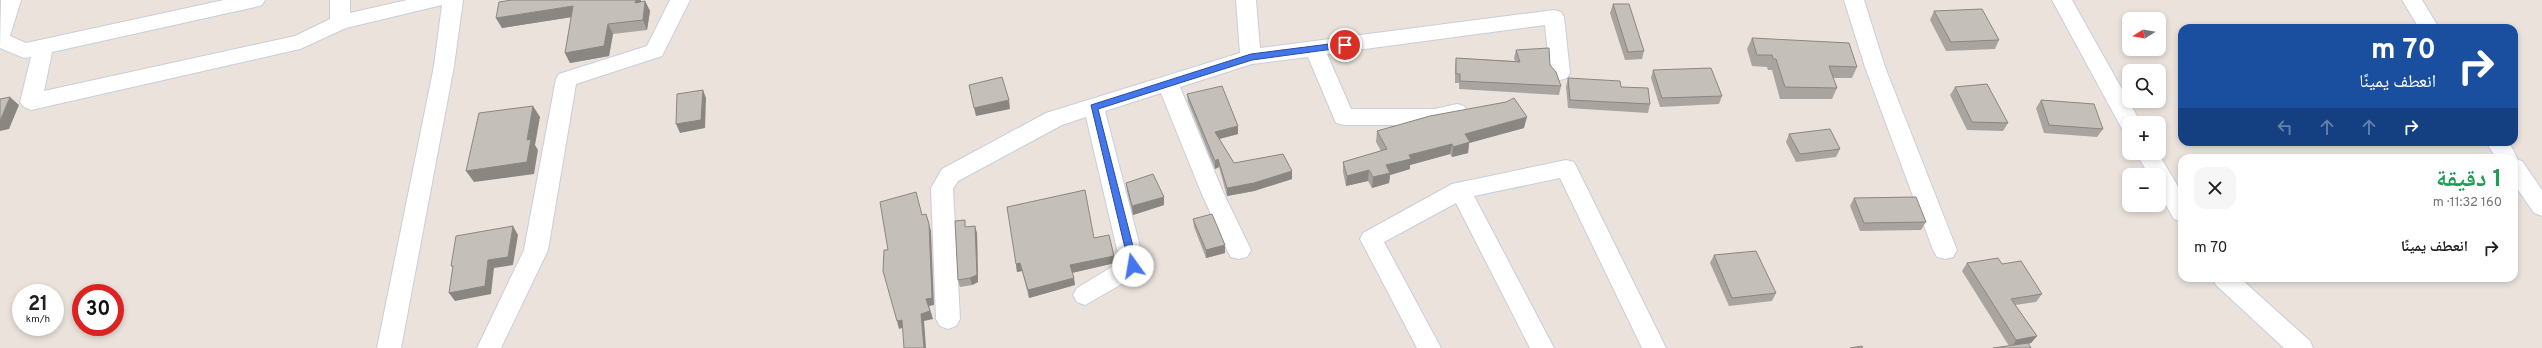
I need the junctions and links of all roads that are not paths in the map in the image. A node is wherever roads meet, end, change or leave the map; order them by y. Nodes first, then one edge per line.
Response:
1 (11, 0) edge
2 (255, 0) edge
3 (340, 0) edge
4 (437, 0) edge
5 (454, 0) edge
6 (680, 0) edge
7 (1246, 0) edge
8 (1854, 0) edge
9 (2062, 0) edge
10 (2412, 0) edge
11 (340, 22) junction
12 (2427, 24) edge
13 (0, 38) edge
14 (43, 47) junction
15 (1315, 49) junction
16 (1251, 58) junction
17 (1560, 73) dead end
18 (1168, 84) junction
19 (1094, 107) junction
20 (1473, 109) edge
21 (2126, 116) edge
22 (2151, 160) edge
23 (2518, 173) edge
24 (1460, 190) junction
25 (2178, 206) edge
26 (2542, 207) edge
27 (1239, 250) dead end
28 (1945, 250) dead end
29 (2228, 282) edge
30 (1085, 295) dead end
31 (948, 319) dead end
32 (390, 348) edge
33 (488, 348) edge
34 (1429, 348) edge
35 (1542, 348) edge
36 (1654, 348) edge
37 (2301, 348) edge

1 - 13 street
2 - 14 street
3 - 11 street
4 - 11 street
5 - 32 street
6 - 33 street
7 - 16 street
8 - 28 street
9 - 21 street
10 - 12 street
11 - 14 street
13 - 14 street
15 - 16 street
15 - 17 street
15 - 20 street
16 - 18 street
18 - 19 street
18 - 27 street
19 - 30 street
19 - 31 street
22 - 25 street
23 - 26 street
24 - 34 street
24 - 35 street
24 - 36 street
29 - 37 street

